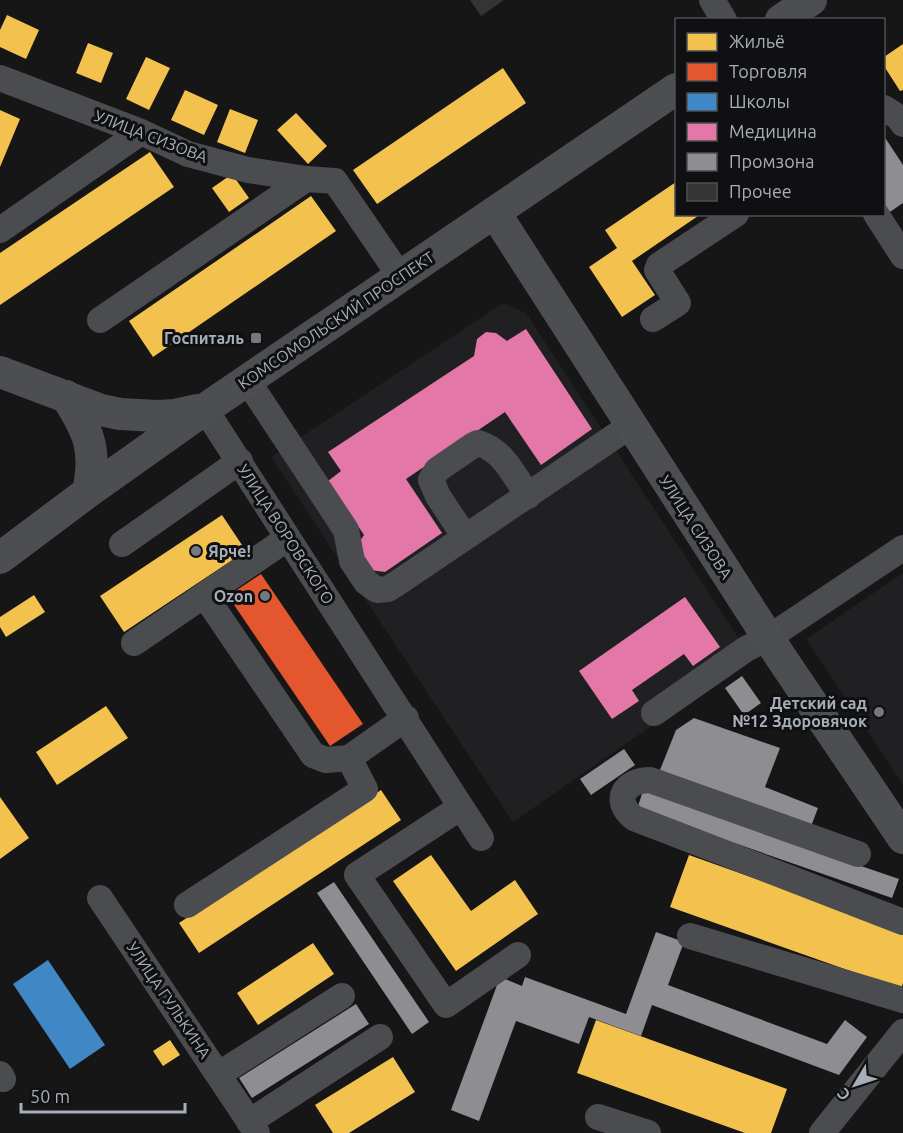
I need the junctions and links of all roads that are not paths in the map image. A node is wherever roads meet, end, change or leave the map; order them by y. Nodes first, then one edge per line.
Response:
1 (712, 0) edge
2 (811, 0) edge
3 (723, 18) edge
4 (784, 18) edge
5 (0, 78) edge
6 (675, 89) edge
7 (141, 132) junction
8 (306, 179) junction
9 (495, 213) junction
10 (733, 216) edge
11 (889, 223) edge
12 (0, 230) edge
13 (903, 256) edge
14 (400, 276) junction
15 (653, 319) dead end
16 (100, 320) dead end
17 (0, 372) edge
18 (248, 380) junction
19 (66, 396) junction
20 (205, 409) junction
21 (630, 426) junction
22 (240, 461) junction
23 (88, 492) junction
24 (528, 495) junction
25 (465, 537) junction
26 (288, 538) junction
27 (122, 544) dead end
28 (903, 548) edge
29 (0, 558) edge
30 (205, 596) junction
31 (768, 638) junction
32 (134, 643) dead end
33 (654, 713) dead end
34 (406, 718) junction
35 (349, 758) junction
36 (461, 807) junction
37 (900, 828) edge
38 (482, 838) dead end
39 (858, 854) dead end
40 (100, 898) dead end
41 (187, 905) dead end
42 (903, 922) edge
43 (690, 936) dead end
44 (518, 955) dead end
45 (342, 996) dead end
46 (903, 1000) edge
47 (380, 1037) dead end
48 (901, 1038) edge
49 (219, 1074) junction
50 (598, 1117) dead end
51 (253, 1127) edge
52 (648, 1133) edge
53 (822, 1133) edge

1 - 3 street
2 - 4 main road
5 - 7 street, УЛИЦА СИЗОВА
6 - 9 main road, КОМСОМОЛЬСКИЙ ПРОСПЕКТ
7 - 8 street, УЛИЦА СИЗОВА
7 - 12 street
8 - 14 street, УЛИЦА СИЗОВА
8 - 16 street
9 - 14 main road, КОМСОМОЛЬСКИЙ ПРОСПЕКТ
9 - 21 main road, УЛИЦА СИЗОВА
10 - 15 street
11 - 13 street
14 - 18 main road, КОМСОМОЛЬСКИЙ ПРОСПЕКТ
17 - 19 main road
18 - 20 main road, КОМСОМОЛЬСКИЙ ПРОСПЕКТ
18 - 25 street
19 - 20 main road
19 - 23 main road
20 - 22 street, УЛИЦА ВОРОВСКОГО
20 - 23 main road, КОМСОМОЛЬСКИЙ ПРОСПЕКТ
21 - 24 street
21 - 31 main road, УЛИЦА СИЗОВА
22 - 26 street, УЛИЦА ВОРОВСКОГО
22 - 27 street
23 - 29 main road, КОМСОМОЛЬСКИЙ ПРОСПЕКТ
24 - 25 street
24 - 25 street
26 - 30 street
26 - 34 street, УЛИЦА ВОРОВСКОГО
28 - 31 street
30 - 32 street
30 - 35 street
31 - 33 street
31 - 37 main road, УЛИЦА СИЗОВА
34 - 35 street
34 - 36 street, УЛИЦА ВОРОВСКОГО
35 - 41 street
36 - 38 street, УЛИЦА ВОРОВСКОГО
36 - 44 street
39 - 42 street
40 - 49 street, УЛИЦА ГУЛЬКИНА
43 - 46 street
45 - 49 street
47 - 51 street
48 - 53 street
49 - 51 street, УЛИЦА ГУЛЬКИНА
50 - 52 street

